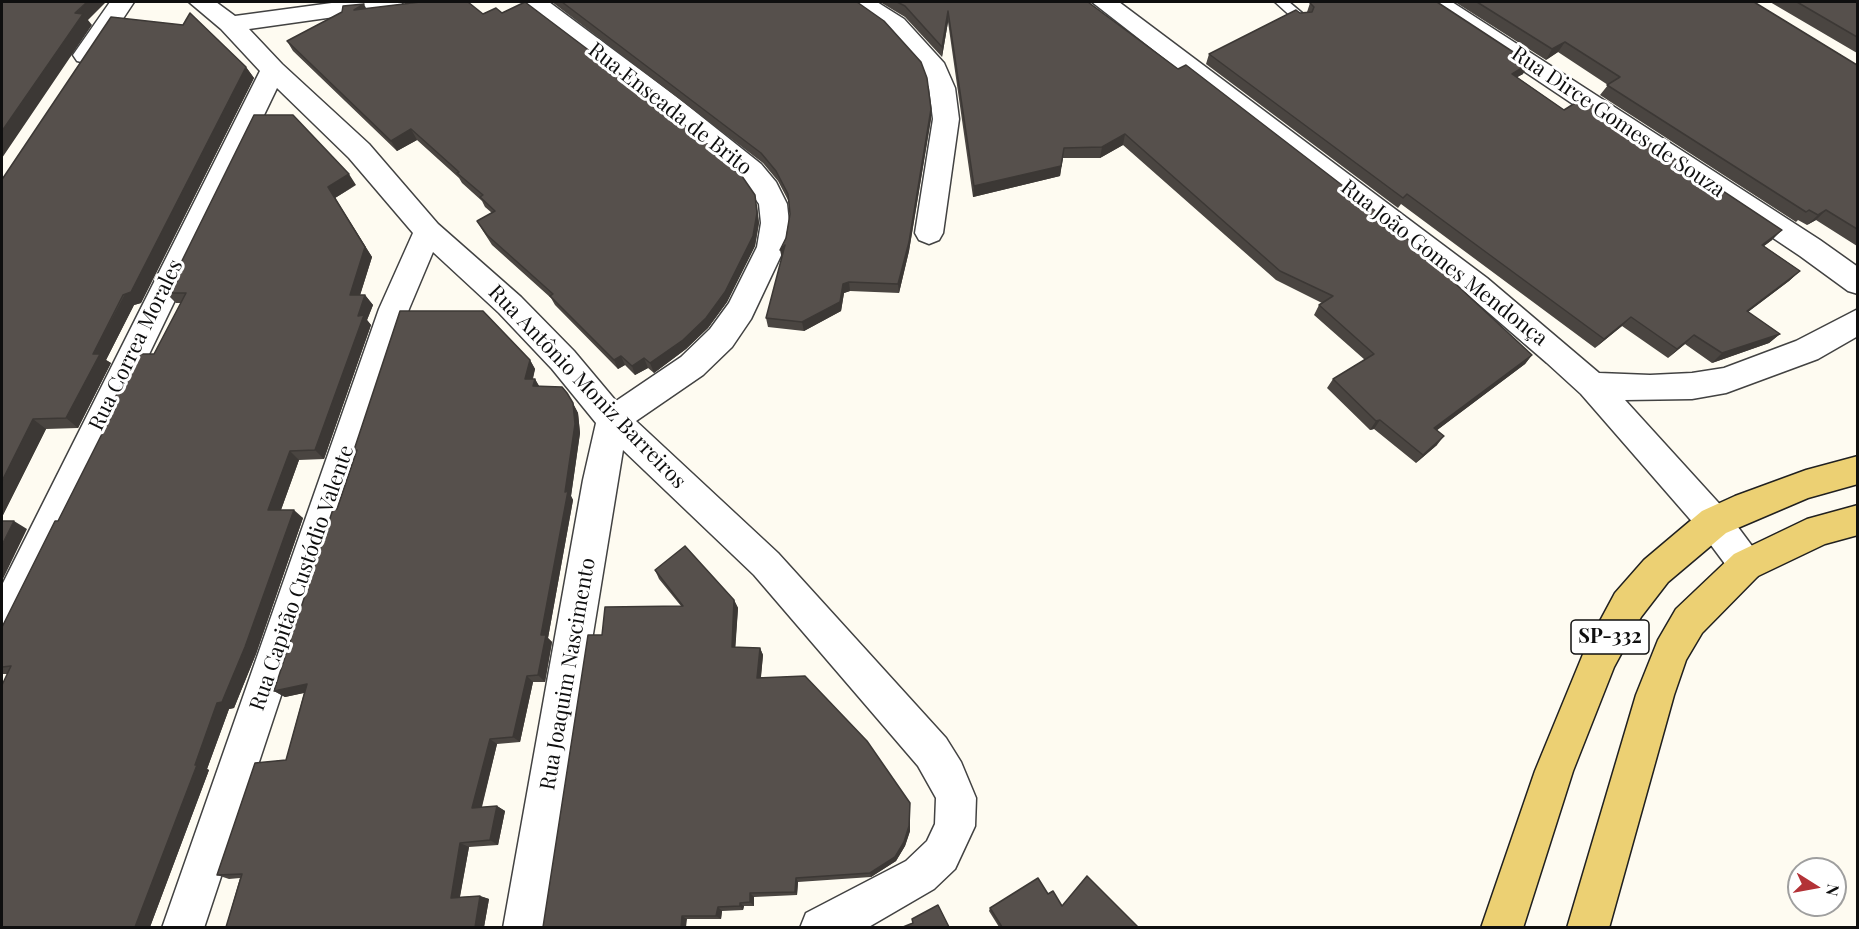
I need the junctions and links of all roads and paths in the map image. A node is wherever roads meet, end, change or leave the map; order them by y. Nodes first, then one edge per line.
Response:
1 (122, 2) edge
2 (261, 2) edge
3 (390, 2) edge
4 (534, 2) edge
5 (861, 2) edge
6 (1104, 2) edge
7 (1282, 2) edge
8 (1436, 2) edge
9 (219, 15) edge
10 (1301, 18) edge
11 (273, 70) junction
12 (71, 77) edge
13 (428, 231) junction
14 (929, 233) dead end
15 (1857, 283) edge
16 (1857, 321) edge
17 (1592, 386) junction
18 (613, 420) junction
19 (1857, 470) edge
20 (1857, 520) edge
21 (1714, 522) junction
22 (1746, 565) junction
23 (2, 621) edge
24 (183, 927) edge
25 (524, 927) edge
26 (821, 927) edge
27 (1502, 927) edge
28 (1588, 927) edge

1 - 12 street
2 - 9 street
3 - 9 street
4 - 18 street, Rua Enseada de Brito
5 - 14 street
6 - 17 street, Rua João Gomes Mendonça
7 - 10 lane
8 - 15 street, Rua Dirce Gomes de Souza
9 - 11 street, Rua Antônio Moniz Barreiros
11 - 13 street, Rua Antônio Moniz Barreiros
11 - 23 street, Rua Correa Morales
13 - 18 street, Rua Antônio Moniz Barreiros
13 - 24 street, Rua Capitão Custódio Valente
16 - 17 street
17 - 21 street, Rua João Gomes Mendonça
18 - 25 street, Rua Joaquim Nascimento
18 - 26 street, Rua Antônio Moniz Barreiros
19 - 21 main road, SP-332
20 - 22 main road, SP-332
21 - 22 street, Rua João Gomes Mendonça
21 - 27 main road, SP-332
22 - 28 main road, SP-332

